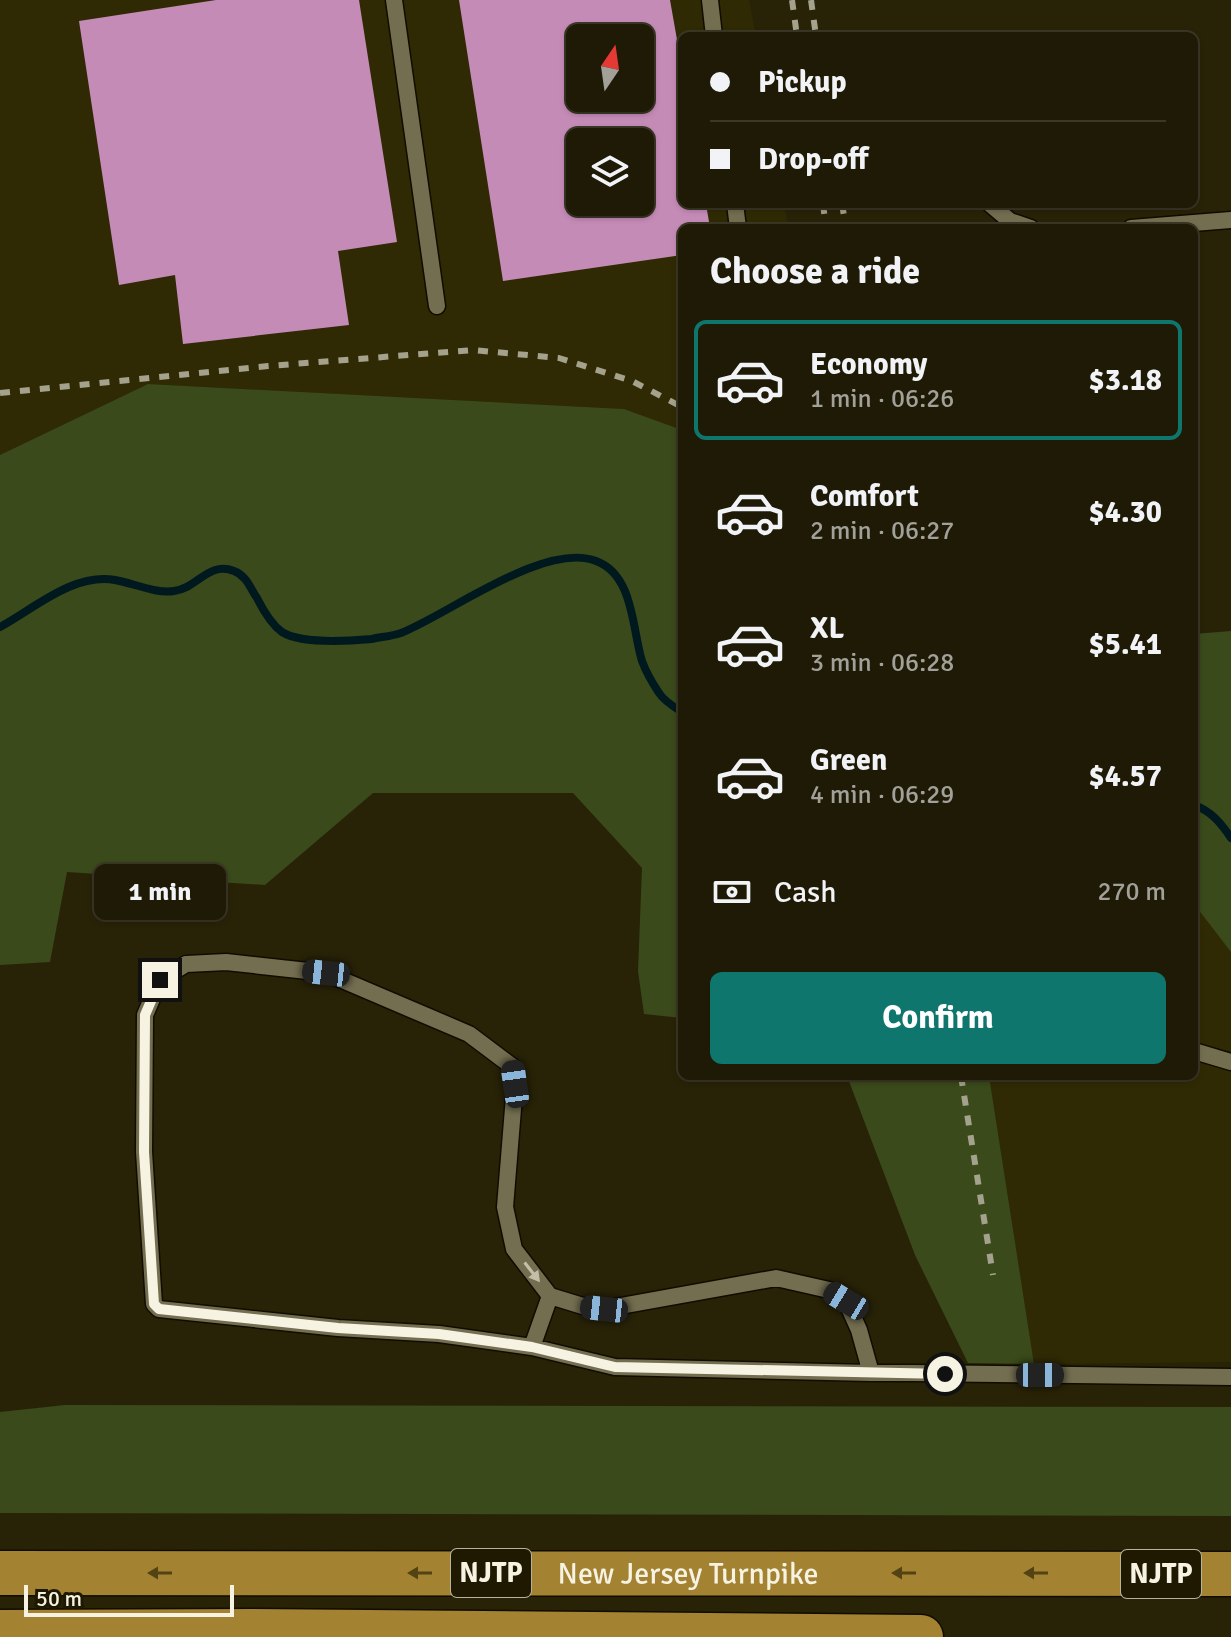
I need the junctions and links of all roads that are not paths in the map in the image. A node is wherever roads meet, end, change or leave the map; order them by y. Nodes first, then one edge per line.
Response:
1 (394, 0) edge
2 (710, 0) edge
3 (714, 32) edge
4 (995, 208) edge
5 (1231, 220) edge
6 (1019, 224) edge
7 (1181, 224) edge
8 (437, 306) dead end
9 (1198, 1052) edge
10 (1231, 1062) edge
11 (550, 1296) junction
12 (532, 1347) junction
13 (871, 1373) junction
14 (1231, 1377) edge
15 (0, 1573) edge
16 (1231, 1574) edge
17 (0, 1632) edge
18 (921, 1637) edge

1 - 8 lane
2 - 3 lane
4 - 6 lane
5 - 7 lane
9 - 10 lane
11 - 12 lane
12 -> 11 lane
11 - 13 lane
12 - 13 lane
13 - 14 lane
16 -> 15 highway, New Jersey Turnpike / NJTP
17 - 18 highway, New Jersey Turnpike / NJTP

